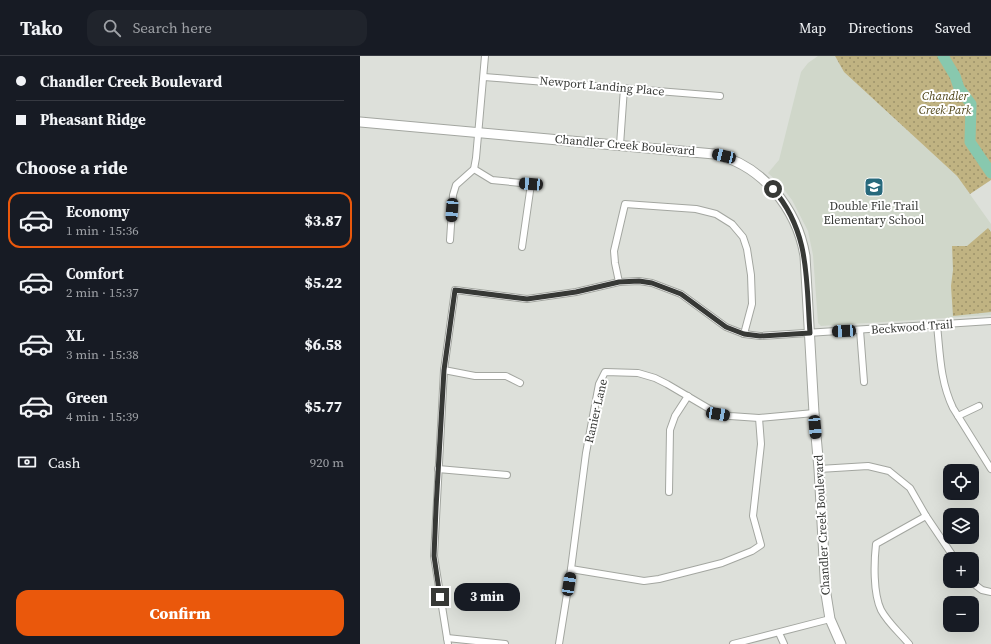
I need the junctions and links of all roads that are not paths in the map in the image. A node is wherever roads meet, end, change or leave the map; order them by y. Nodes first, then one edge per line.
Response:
1 (485, 56) edge
2 (484, 77) junction
3 (624, 88) junction
4 (720, 96) dead end
5 (360, 122) edge
6 (479, 133) junction
7 (620, 144) junction
8 (474, 169) junction
9 (450, 240) dead end
10 (522, 247) dead end
11 (619, 282) junction
12 (991, 321) edge
13 (937, 325) junction
14 (860, 330) junction
15 (810, 333) junction
16 (744, 334) junction
17 (444, 370) junction
18 (864, 382) dead end
19 (520, 384) dead end
20 (688, 396) junction
21 (979, 406) dead end
22 (814, 414) junction
23 (958, 416) junction
24 (759, 418) junction
25 (438, 469) junction
26 (819, 469) junction
27 (991, 469) edge
28 (507, 475) dead end
29 (669, 492) dead end
30 (926, 516) junction
31 (950, 552) edge
32 (571, 569) junction
33 (979, 588) edge
34 (991, 592) edge
35 (830, 619) junction
36 (779, 633) junction
37 (448, 641) edge
38 (505, 644) edge
39 (559, 644) edge
40 (733, 644) edge
41 (784, 644) edge
42 (841, 644) edge
43 (909, 644) edge

1 - 2 street
2 - 3 street, Newport Landing Place
2 - 6 street
3 - 4 street, Newport Landing Place
3 - 7 street
5 - 6 street, Chandler Creek Boulevard
6 - 7 street, Chandler Creek Boulevard
6 - 8 street
7 - 15 street, Chandler Creek Boulevard
8 - 9 street
8 - 10 street
11 - 16 street, Beckwood Trail
11 - 16 street
11 - 17 street, Beckwood Trail
12 - 13 street, Beckwood Trail
13 - 14 street, Beckwood Trail
13 - 23 street
14 - 15 street, Beckwood Trail
14 - 18 street
15 - 16 street, Beckwood Trail
15 - 22 street, Chandler Creek Boulevard
17 - 19 street
17 - 25 street
20 - 24 street, Ranier Lane
20 - 29 street
20 - 32 street, Ranier Lane
21 - 23 street
22 - 24 street, Ranier Lane
22 - 26 street, Chandler Creek Boulevard
23 - 27 street
24 - 32 street
25 - 28 street
25 - 37 street
26 - 30 street
26 - 35 street, Chandler Creek Boulevard
30 - 31 street
30 - 43 street
32 - 39 street, Ranier Lane
33 - 34 street
35 - 36 street
35 - 42 street, Chandler Creek Boulevard
36 - 40 street
36 - 41 street
37 - 38 street

